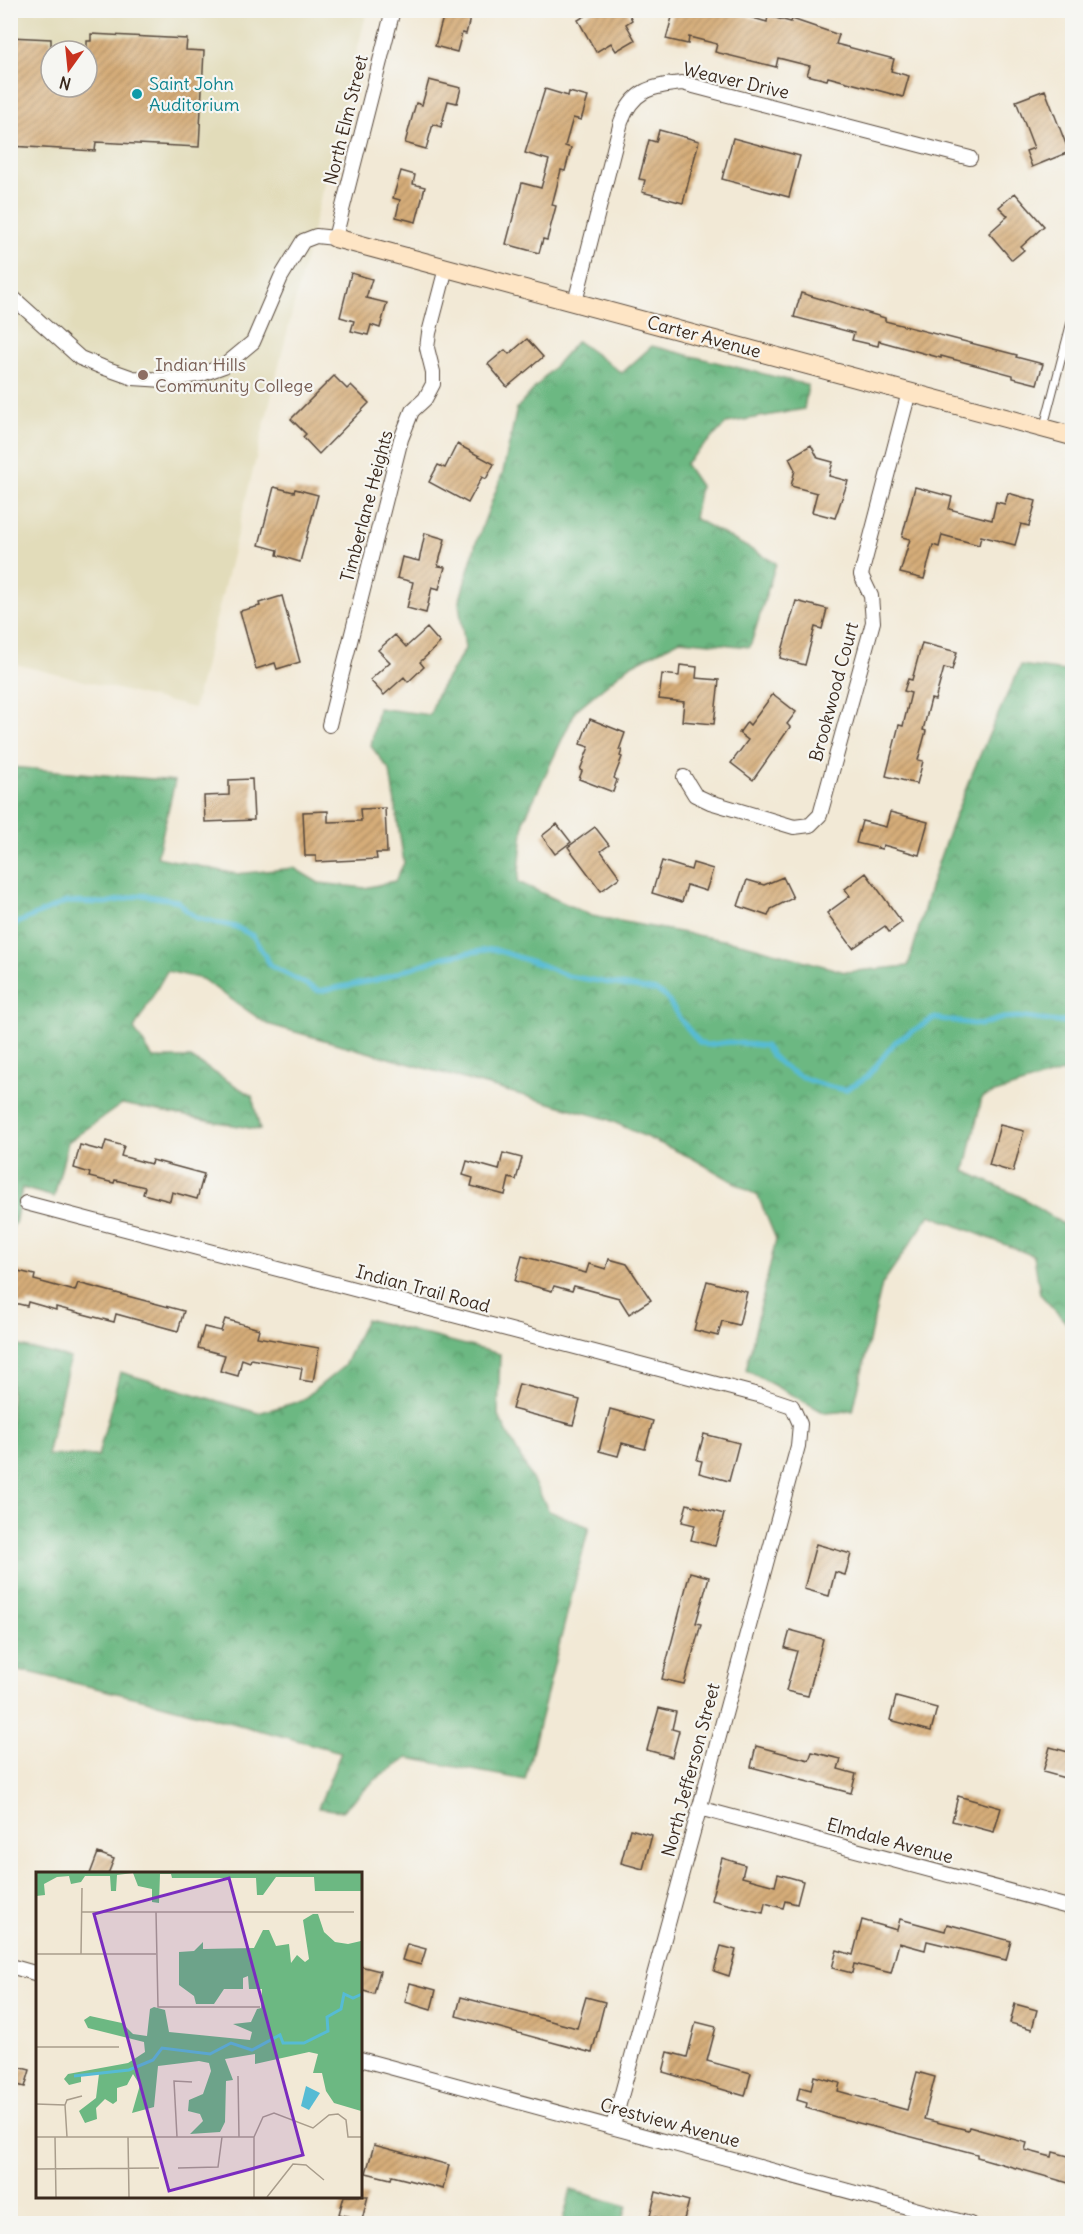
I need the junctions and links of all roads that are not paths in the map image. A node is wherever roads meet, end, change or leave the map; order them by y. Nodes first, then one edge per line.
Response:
1 (393, 10) edge
2 (970, 158) dead end
3 (335, 238) junction
4 (446, 268) junction
5 (10, 295) edge
6 (575, 302) junction
7 (1072, 318) edge
8 (909, 392) junction
9 (1043, 428) junction
10 (1072, 436) edge
11 (329, 725) dead end
12 (684, 777) dead end
13 (26, 1203) dead end
14 (800, 1424) joint
15 (699, 1808) junction
16 (1072, 1908) edge
17 (10, 1966) edge
18 (36, 1973) edge
19 (362, 2060) edge
20 (613, 2126) junction
21 (970, 2223) edge

1 - 3 street, North Elm Street
2 - 6 street, Weaver Drive
3 - 4 street, Carter Avenue
3 - 5 street
4 - 6 street, Carter Avenue
4 - 11 street, Timberlane Heights
6 - 8 street, Carter Avenue
7 - 9 lane
8 - 9 street, Carter Avenue
8 - 12 street, Brookwood Court
9 - 10 street, Carter Avenue
13 - 14 street, Indian Trail Road
14 - 15 street, North Jefferson Street
15 - 16 street, Elmdale Avenue
15 - 20 street, North Jefferson Street
17 - 18 street
19 - 20 street, Crestview Avenue
20 - 21 street, Crestview Avenue

